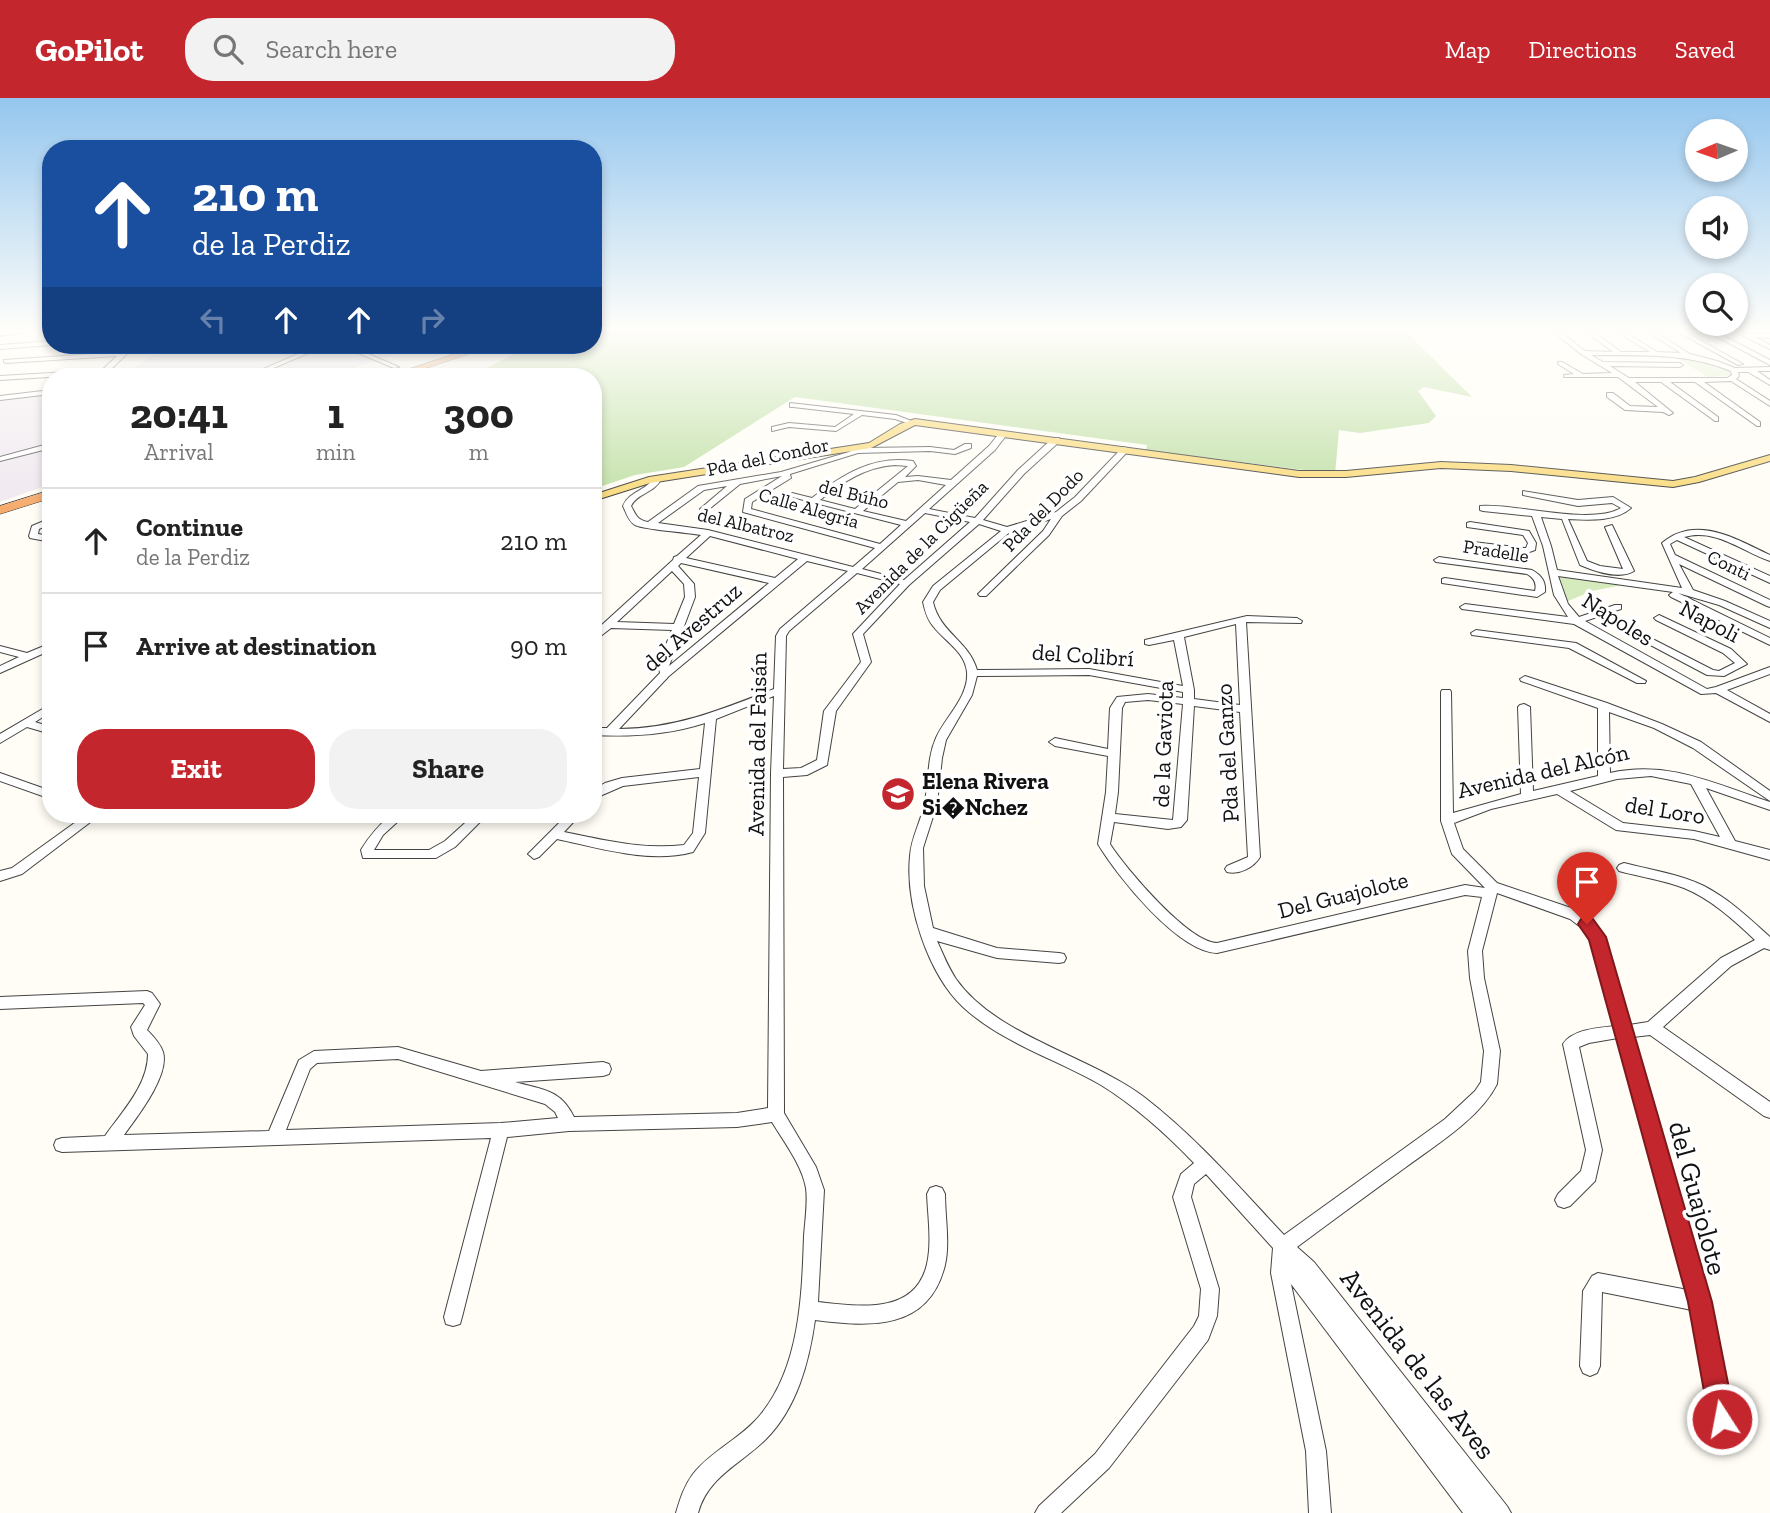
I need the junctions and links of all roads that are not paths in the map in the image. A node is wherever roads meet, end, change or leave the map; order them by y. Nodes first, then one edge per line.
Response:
1 (1611, 396) edge
2 (1647, 396) edge
3 (1684, 396) edge
4 (1718, 396) edge
5 (793, 405) dead end
6 (1667, 412) joint
7 (859, 414) junction
8 (1715, 419) dead end
9 (910, 422) junction
10 (1757, 424) dead end
11 (775, 429) dead end
12 (1004, 433) junction
13 (1056, 440) junction
14 (968, 446) dead end
15 (42, 448) edge
16 (861, 449) junction
17 (1122, 449) junction
18 (0, 459) edge
19 (1770, 460) edge
20 (768, 461) junction
21 (793, 471) junction
22 (657, 479) junction
23 (896, 480) junction
24 (737, 482) junction
25 (952, 483) junction
26 (42, 489) edge
27 (602, 493) edge
28 (1527, 493) dead end
29 (602, 494) edge
30 (792, 496) dead end
31 (42, 497) edge
32 (815, 500) junction
33 (2, 505) edge
34 (1483, 508) dead end
35 (923, 510) junction
36 (704, 511) dead end
37 (858, 511) junction
38 (1059, 514) junction
39 (1536, 514) junction
40 (1565, 520) dead end
41 (976, 522) junction
42 (907, 524) junction
43 (42, 525) edge
44 (1470, 525) dead end
45 (648, 526) junction
46 (1609, 527) dead end
47 (35, 528) joint
48 (1007, 530) junction
49 (708, 533) junction
50 (1677, 537) junction
51 (42, 538) edge
52 (1532, 543) junction
53 (1547, 544) junction
54 (1473, 545) dead end
55 (882, 547) junction
56 (806, 557) junction
57 (1672, 557) junction
58 (1770, 558) edge
59 (1439, 560) dead end
60 (674, 562) junction
61 (855, 570) junction
62 (1552, 572) junction
63 (1608, 575) junction
64 (1770, 580) edge
65 (774, 581) junction
66 (1445, 581) dead end
67 (906, 583) junction
68 (1541, 585) junction
69 (1554, 587) junction
70 (1689, 592) junction
71 (983, 594) dead end
72 (1674, 595) dead end
73 (1770, 604) edge
74 (1465, 607) dead end
75 (1618, 607) dead end
76 (1659, 618) dead end
77 (1241, 620) junction
78 (1558, 620) junction
79 (1297, 621) dead end
80 (1577, 621) junction
81 (609, 625) junction
82 (1770, 625) edge
83 (679, 627) junction
84 (602, 631) edge
85 (1629, 631) dead end
86 (1476, 633) dead end
87 (1179, 637) junction
88 (1149, 642) dead end
89 (1770, 642) edge
90 (1562, 643) junction
91 (0, 649) edge
92 (42, 650) edge
93 (29, 657) junction
94 (1731, 669) junction
95 (0, 670) edge
96 (1768, 672) edge
97 (972, 673) junction
98 (664, 674) junction
99 (1525, 679) dead end
100 (1749, 679) junction
101 (1642, 681) dead end
102 (780, 690) junction
103 (1718, 690) junction
104 (1446, 692) dead end
105 (1189, 696) junction
106 (1603, 705) junction
107 (1524, 708) dead end
108 (1247, 709) junction
109 (42, 713) edge
110 (711, 718) junction
111 (1770, 719) edge
112 (27, 723) junction
113 (42, 728) edge
114 (602, 733) edge
115 (609, 733) junction
116 (0, 739) edge
117 (1055, 742) dead end
118 (1114, 754) junction
119 (705, 772) junction
120 (777, 773) junction
121 (0, 777) edge
122 (1604, 779) junction
123 (1697, 783) junction
124 (602, 790) edge
125 (1560, 790) junction
126 (42, 792) edge
127 (1527, 797) junction
128 (1770, 797) edge
129 (1770, 806) edge
130 (1108, 817) junction
131 (1447, 821) junction
132 (83, 823) edge
133 (390, 823) edge
134 (472, 823) edge
135 (566, 823) edge
136 (555, 834) junction
137 (1728, 842) junction
138 (534, 854) dead end
139 (1770, 855) edge
140 (1624, 868) dead end
141 (1232, 869) dead end
142 (17, 871) junction
143 (0, 876) edge
144 (0, 885) edge
145 (1491, 890) junction
146 (927, 931) junction
147 (1767, 943) edge
148 (1059, 958) dead end
149 (0, 1003) edge
150 (1652, 1028) junction
151 (1625, 1034) junction
152 (603, 1069) dead end
153 (1492, 1070) joint
154 (473, 1078) junction
155 (1770, 1111) edge
156 (776, 1114) junction
157 (569, 1124) junction
158 (501, 1130) junction
159 (275, 1137) junction
160 (110, 1142) junction
161 (62, 1144) dead end
162 (1207, 1162) junction
163 (936, 1195) dead end
164 (1564, 1200) dead end
165 (1285, 1250) junction
166 (1700, 1302) junction
167 (808, 1310) junction
168 (453, 1317) dead end
169 (1590, 1366) dead end
170 (1722, 1419) dead end
171 (687, 1513) edge
172 (1045, 1513) edge
173 (1320, 1513) edge
174 (1476, 1513) edge
175 (1500, 1513) edge

1 - 6 street
2 - 6 street
3 - 8 street
4 - 10 street
5 - 7 street
7 - 9 street
7 - 11 street
9 - 12 main road
9 - 16 main road
12 - 13 main road
12 - 25 street, Avenida del Faisán
13 - 17 main road
13 - 41 street, Avenida de la Cigüeña
14 - 16 street, Pda del Condor
15 - 18 street
16 - 20 main road
16 - 21 street, Pda del Condor
17 - 19 main road
17 - 38 street, Pda del Dodo
20 - 22 main road
20 - 27 main road
21 - 24 street, Pda del Condor
21 - 55 street, Calle Alegría
22 - 29 main road
22 - 45 street
23 - 25 street
23 - 32 street, Pda del Condor
23 - 37 street
24 - 36 street
24 - 45 street, Pda del Condor
25 - 35 street, Avenida del Faisán
26 - 33 highway
28 - 39 street
30 - 32 street, del Búho
31 - 33 highway
32 - 37 street, del Búho
34 - 39 street
35 - 41 street
35 - 42 street, Avenida del Faisán
37 - 42 street, del Búho
38 - 48 street
38 - 71 street, Pda del Dodo
39 - 53 street, Napoles
40 - 63 street
41 - 48 street
41 - 67 street, Avenida de la Cigüeña
42 - 55 street, Avenida del Faisán
43 - 47 street
44 - 52 street
45 - 49 street, del Albatroz
46 - 63 street
47 - 51 street
48 - 97 street
49 - 56 street, del Albatroz
49 - 60 street
50 - 57 street, Conti
50 - 58 street, Conti
50 - 64 street
52 - 53 street
52 - 54 street
53 - 62 street, Napoles
55 - 61 street, Avenida del Faisán
56 - 61 street, del Albatroz
56 - 65 street, del Avestruz
57 - 70 street, Conti
57 - 73 street, Conti
59 - 68 street, Pradelle
60 - 65 street
60 - 81 street
60 - 83 street
61 - 67 street, del Albatroz
61 - 102 street, Avenida del Faisán
62 - 63 street
62 - 69 street, Napoles
63 - 70 street
65 - 98 street, del Avestruz
66 - 68 street
67 - 120 street, Avenida de la Cigüeña
68 - 69 street
69 - 80 street, Napoles
70 - 82 street
72 - 89 street
74 - 78 street
75 - 80 street
76 - 94 street, Napoli
77 - 79 street
77 - 87 street
77 - 108 street, Pda del Ganzo
78 - 80 street
78 - 90 street
80 - 103 street, Napoles
81 - 83 street
81 - 84 street
83 - 98 street
85 - 94 street, Napoli
86 - 90 street
87 - 88 street
87 - 105 street, de la Gaviota
90 - 101 street
91 - 93 street
92 - 93 street
93 - 95 street
94 - 100 street
96 - 100 street
97 - 105 street, del Colibrí
97 - 146 street, Avenida de las Aves
98 - 115 street, del Avestruz
99 - 106 street
100 - 103 street
102 - 110 street
102 - 120 street, Avenida del Faisán
103 - 111 street
104 - 131 street
105 - 108 street
105 - 118 street
105 - 130 street, de la Gaviota
106 - 122 street
106 - 128 street
107 - 127 street
108 - 141 street, Pda del Ganzo
109 - 112 street
110 - 115 street
110 - 119 street
112 - 113 street
112 - 116 street
114 - 115 street
117 - 118 street
118 - 130 street
119 - 124 street
119 - 136 street
120 - 156 street, Avenida del Faisán
121 - 126 street
122 - 123 street, Avenida del Alcón
122 - 125 street, Avenida del Alcón
123 - 129 street, Avenida del Alcón
123 - 137 street
125 - 127 street, Avenida del Alcón
125 - 137 street, del Loro
127 - 131 street, Avenida del Alcón
130 - 145 street, Del Guajolote
131 - 145 street, Avenida del Alcón
132 - 142 street
133 - 134 street
135 - 136 street
136 - 138 street
137 - 139 street, del Loro
140 - 147 street
142 - 143 street
142 - 144 street
145 - 151 street
145 - 153 street
146 - 148 street
146 - 162 street, Avenida de las Aves
147 - 150 street
149 - 160 street
150 - 151 street
150 - 155 street
151 - 164 street
151 - 166 street, del Guajolote
152 - 154 street
153 - 165 street
154 - 157 street
154 - 159 street
156 - 157 street
156 - 167 street
157 - 158 street
158 - 159 street
158 - 168 street
159 - 160 street
160 - 161 street
162 - 165 street, Avenida de las Aves
162 - 172 street
163 - 167 street
165 - 173 street
165 - 174 street, Avenida de las Aves
165 - 175 street, Avenida de las Aves
166 - 169 street
166 - 170 street, del Guajolote
167 - 171 street

